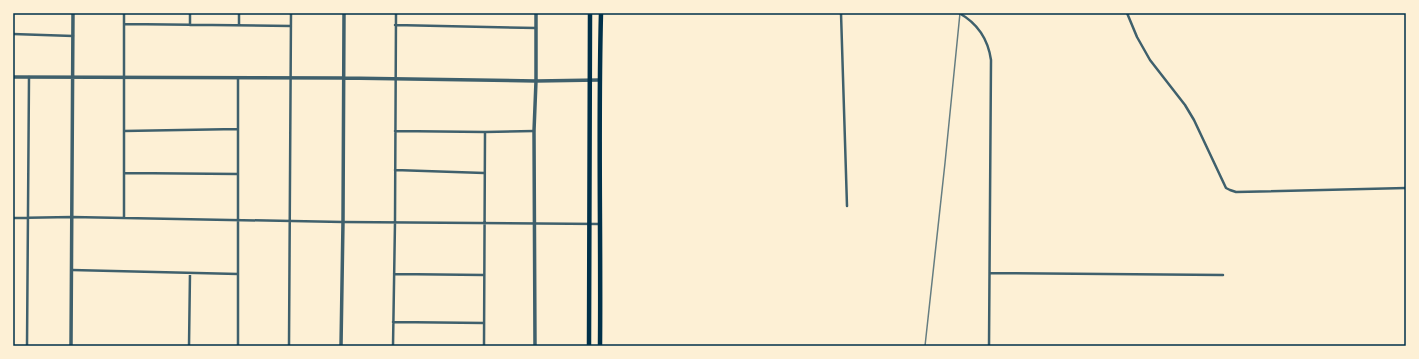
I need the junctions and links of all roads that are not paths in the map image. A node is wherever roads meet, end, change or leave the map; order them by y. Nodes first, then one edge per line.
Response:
1 (73, 13) edge
2 (124, 13) edge
3 (190, 13) edge
4 (240, 13) edge
5 (291, 13) edge
6 (344, 13) edge
7 (396, 13) edge
8 (536, 13) edge
9 (590, 13) edge
10 (601, 13) edge
11 (841, 13) edge
12 (959, 13) edge
13 (1127, 13) edge
14 (124, 24) junction
15 (190, 25) junction
16 (240, 25) junction
17 (395, 25) junction
18 (291, 26) junction
19 (536, 28) junction
20 (13, 34) edge
21 (73, 36) junction
22 (13, 77) edge
23 (29, 77) junction
24 (73, 77) junction
25 (124, 77) junction
26 (238, 78) junction
27 (292, 78) junction
28 (343, 78) junction
29 (395, 79) junction
30 (590, 80) junction
31 (599, 80) junction
32 (536, 81) junction
33 (238, 129) junction
34 (395, 130) junction
35 (124, 131) junction
36 (534, 131) junction
37 (485, 132) junction
38 (395, 170) junction
39 (124, 173) junction
40 (484, 173) junction
41 (238, 174) junction
42 (1406, 188) edge
43 (847, 206) dead end
44 (72, 217) junction
45 (13, 218) edge
46 (28, 218) junction
47 (124, 218) junction
48 (238, 220) junction
49 (291, 221) junction
50 (343, 222) junction
51 (395, 222) junction
52 (484, 223) junction
53 (534, 223) junction
54 (590, 224) junction
55 (601, 224) junction
56 (72, 270) junction
57 (190, 273) junction
58 (990, 273) junction
59 (238, 274) junction
60 (394, 274) junction
61 (484, 275) junction
62 (1223, 275) dead end
63 (393, 322) junction
64 (484, 323) junction
65 (27, 346) edge
66 (71, 346) edge
67 (189, 346) edge
68 (238, 346) edge
69 (290, 346) edge
70 (341, 346) edge
71 (393, 346) edge
72 (484, 346) edge
73 (535, 346) edge
74 (589, 346) edge
75 (600, 346) edge
76 (989, 346) edge

1 - 21 street
2 - 14 street
3 - 15 street
4 - 16 street
5 - 18 street
6 - 28 street
7 - 17 street
8 - 19 street
9 - 30 main road
10 - 31 main road
11 - 43 street
12 - 58 street
13 - 42 street
14 - 15 street
14 - 25 street
15 - 16 street
16 - 18 street
17 - 19 street
17 - 29 street
18 - 27 street
19 - 32 street
20 - 21 street
21 - 24 street
22 - 23 street
23 - 24 street
23 - 46 street
24 - 25 street
24 - 44 street
25 - 26 street
25 - 35 street
26 - 27 street
26 - 33 street
27 - 28 street
27 - 49 street
28 - 29 street
28 - 50 street
29 - 32 street
29 - 34 street
30 - 31 street
30 - 32 street
30 - 54 main road
31 - 55 main road
32 - 36 street
33 - 35 street
33 - 41 street
34 - 37 street
34 - 38 street
35 - 39 street
36 - 37 street
36 - 53 street
37 - 40 street
38 - 40 street
38 - 51 street
39 - 41 street
39 - 47 street
40 - 52 street
41 - 48 street
44 - 46 street
44 - 47 street
44 - 56 street
45 - 46 street
46 - 65 street
47 - 48 street
48 - 49 street
48 - 59 street
49 - 50 street
49 - 69 street
50 - 51 street
50 - 70 street
51 - 52 street
51 - 60 street
52 - 53 street
52 - 61 street
53 - 54 street
53 - 73 street
54 - 55 street
54 - 74 main road
55 - 75 main road
56 - 57 street
56 - 66 street
57 - 59 street
57 - 67 street
58 - 62 street
58 - 76 street
59 - 68 street
60 - 61 street
60 - 63 street
61 - 64 street
63 - 64 street
63 - 71 street
64 - 72 street

